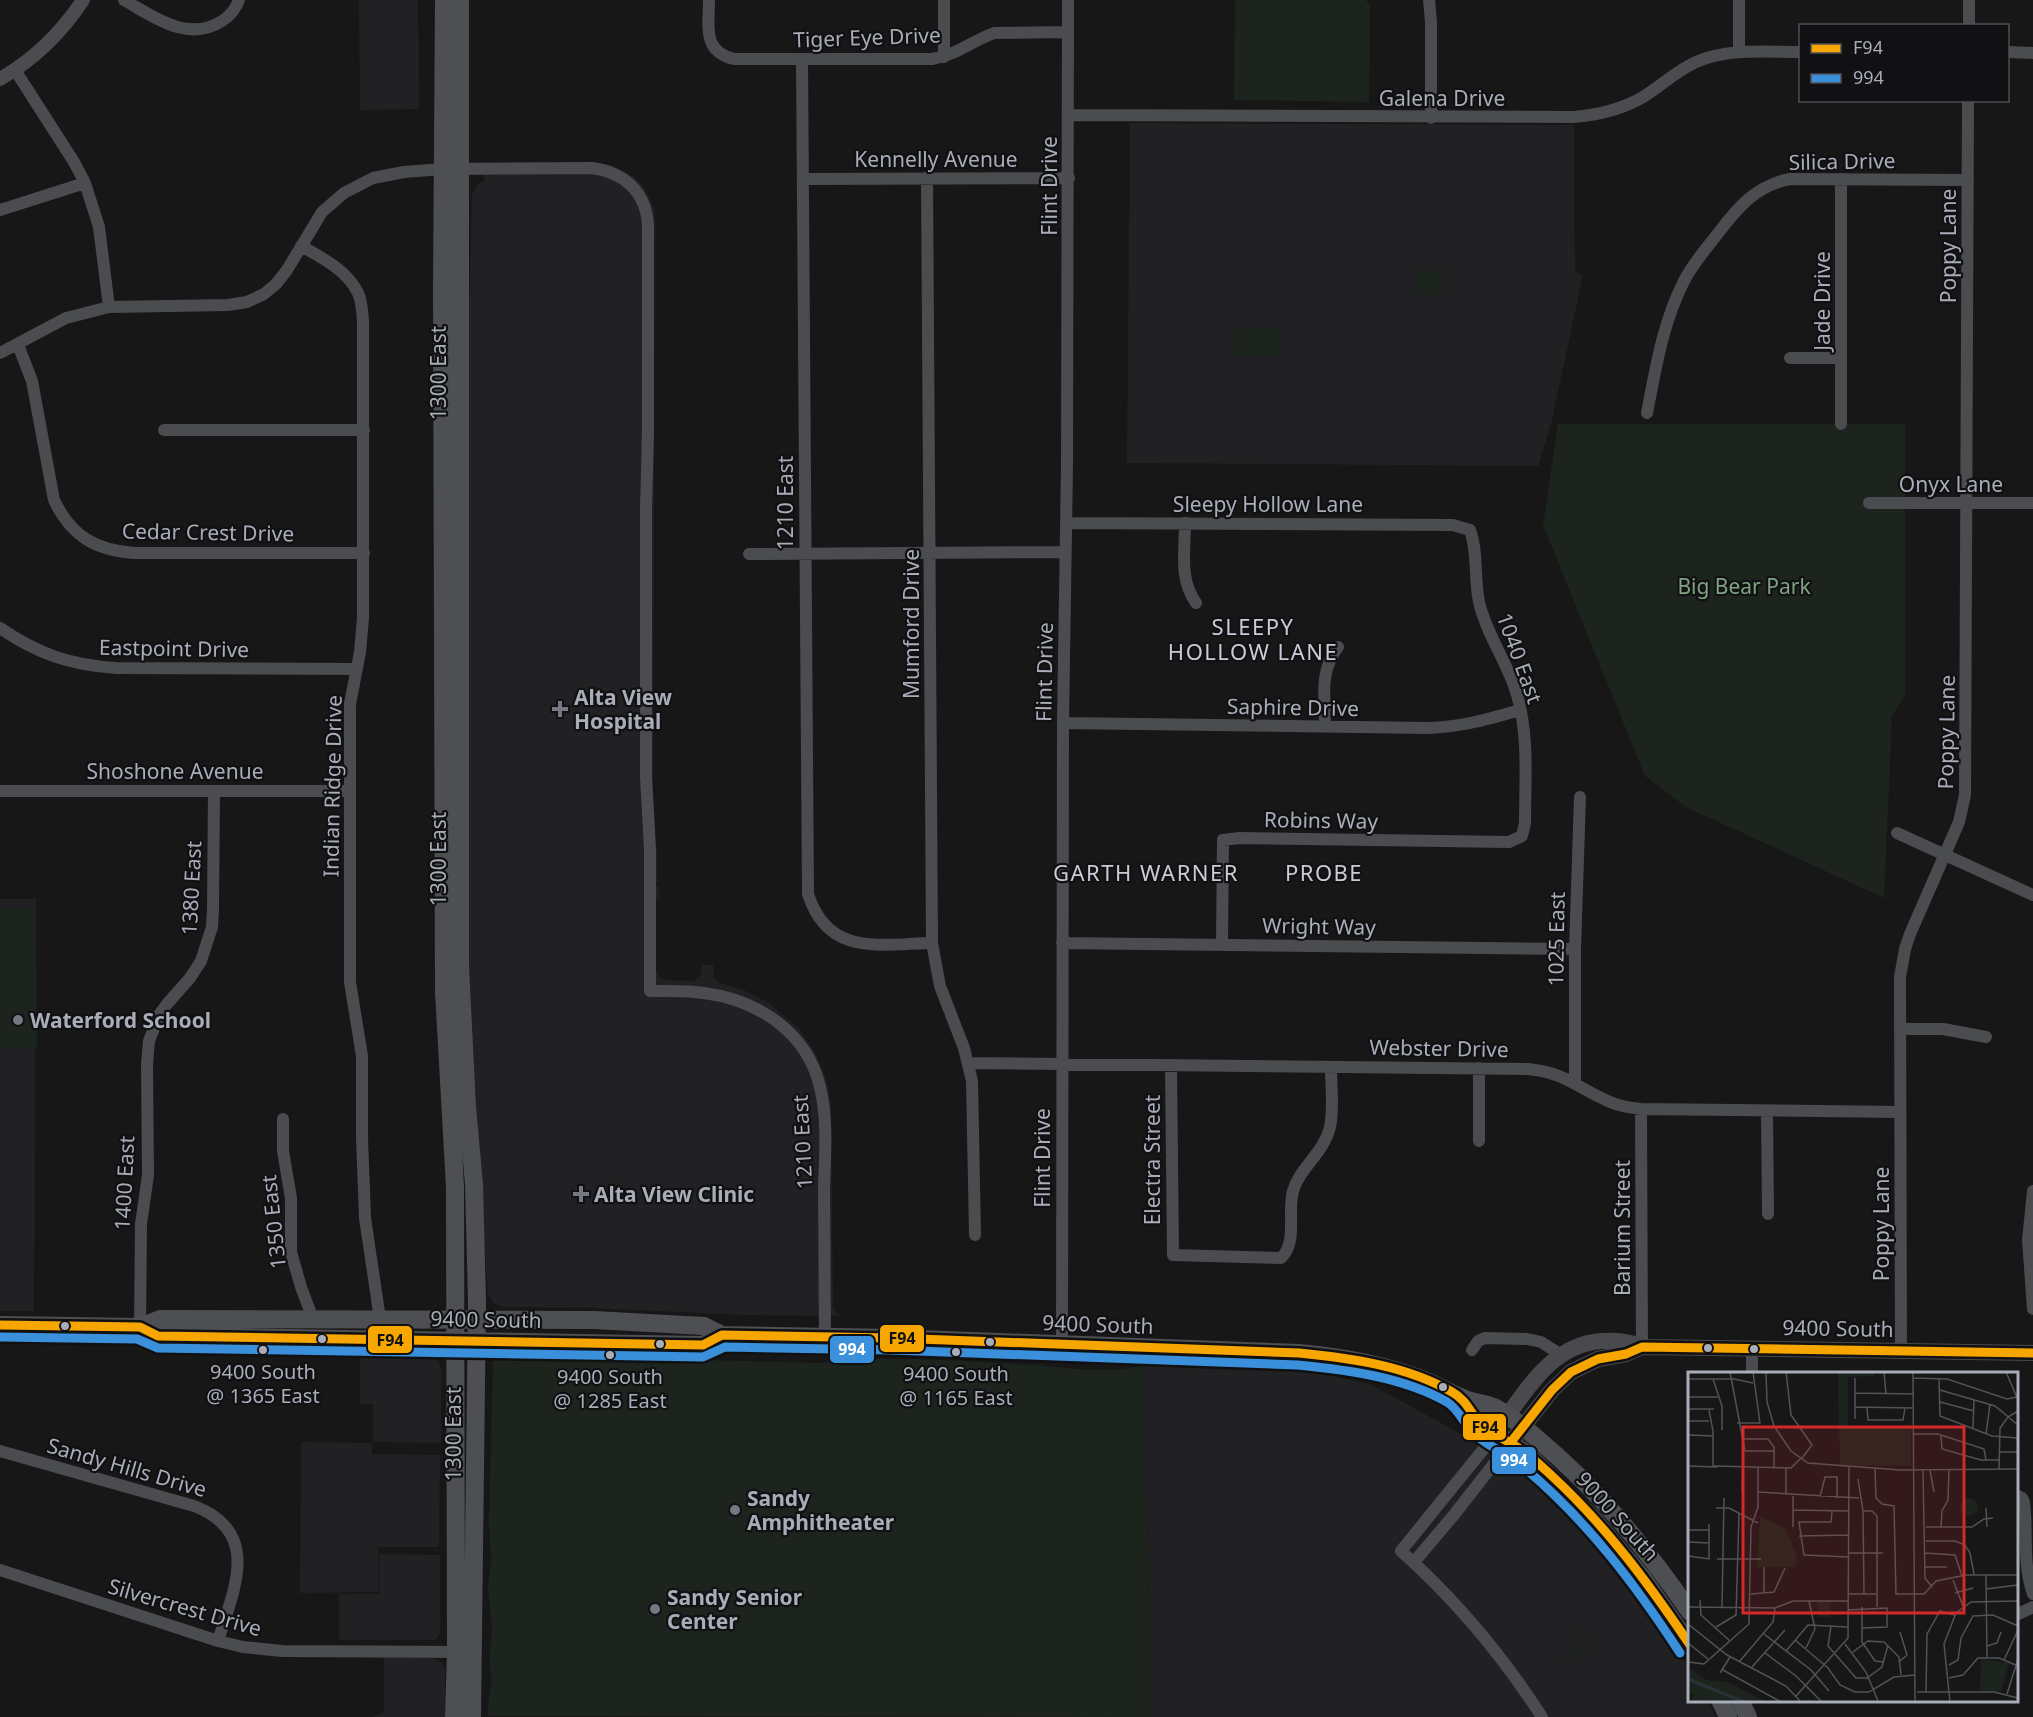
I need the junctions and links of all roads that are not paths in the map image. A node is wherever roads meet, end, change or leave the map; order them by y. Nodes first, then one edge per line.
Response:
1 (83, 0) edge
2 (124, 0) edge
3 (239, 0) edge
4 (444, 0) edge
5 (460, 0) edge
6 (709, 0) edge
7 (944, 0) edge
8 (1068, 0) edge
9 (1429, 0) edge
10 (1739, 0) edge
11 (1969, 0) edge
12 (1969, 24) edge
13 (1068, 32) junction
14 (1739, 52) junction
15 (1799, 52) edge
16 (2009, 52) edge
17 (2033, 53) edge
18 (944, 57) junction
19 (802, 59) junction
20 (15, 70) junction
21 (0, 79) edge
22 (1968, 102) edge
23 (1069, 115) junction
24 (1431, 117) junction
25 (452, 169) junction
26 (927, 178) junction
27 (1069, 178) junction
28 (803, 179) junction
29 (1841, 179) junction
30 (1968, 180) junction
31 (85, 183) junction
32 (0, 210) edge
33 (301, 246) junction
34 (109, 307) junction
35 (18, 345) junction
36 (0, 353) edge
37 (1790, 358) dead end
38 (1841, 358) junction
39 (1647, 413) dead end
40 (1841, 424) dead end
41 (164, 430) dead end
42 (364, 430) junction
43 (1869, 503) dead end
44 (1966, 503) junction
45 (2033, 503) edge
46 (1066, 523) junction
47 (1185, 523) junction
48 (1470, 530) joint
49 (1065, 552) junction
50 (364, 553) junction
51 (930, 553) junction
52 (749, 554) dead end
53 (805, 554) junction
54 (1196, 603) dead end
55 (0, 628) edge
56 (1338, 647) dead end
57 (357, 669) junction
58 (1520, 710) junction
59 (1063, 723) junction
60 (1325, 727) junction
61 (0, 791) edge
62 (214, 791) junction
63 (350, 791) junction
64 (1580, 797) dead end
65 (1897, 833) dead end
66 (1522, 836) joint
67 (1945, 855) junction
68 (2033, 895) edge
69 (932, 943) junction
70 (1062, 943) junction
71 (1222, 945) junction
72 (1575, 949) junction
73 (1900, 1029) junction
74 (1986, 1037) dead end
75 (149, 1041) joint
76 (969, 1063) junction
77 (1062, 1064) junction
78 (1171, 1065) junction
79 (1331, 1067) junction
80 (1479, 1068) junction
81 (1575, 1082) junction
82 (1641, 1109) junction
83 (1767, 1111) junction
84 (1900, 1112) junction
85 (283, 1119) dead end
86 (1479, 1141) dead end
87 (2033, 1191) edge
88 (1768, 1214) dead end
89 (2031, 1222) edge
90 (975, 1235) dead end
91 (2033, 1309) edge
92 (313, 1319) junction
93 (380, 1319) junction
94 (455, 1319) junction
95 (477, 1319) junction
96 (0, 1324) edge
97 (140, 1327) junction
98 (722, 1335) junction
99 (825, 1337) junction
100 (455, 1341) junction
101 (476, 1341) junction
102 (1062, 1345) junction
103 (1642, 1347) junction
104 (1752, 1349) junction
105 (1472, 1350) dead end
106 (1901, 1352) junction
107 (2033, 1353) edge
108 (1560, 1354) junction
109 (1752, 1372) edge
110 (1464, 1399) junction
111 (1515, 1421) junction
112 (1495, 1432) junction
113 (1511, 1442) junction
114 (0, 1451) edge
115 (2018, 1497) edge
116 (1414, 1562) junction
117 (0, 1570) edge
118 (2033, 1594) edge
119 (2033, 1607) edge
120 (1688, 1611) edge
121 (2018, 1614) edge
122 (218, 1641) junction
123 (1688, 1644) edge
124 (464, 1652) junction
125 (1720, 1702) edge
126 (1740, 1702) edge
127 (454, 1717) edge
128 (472, 1717) edge
129 (1542, 1717) edge
130 (1728, 1717) edge
131 (1748, 1717) edge

1 - 20 street
2 - 3 street
4 - 25 main road, 1300 East
5 - 25 main road, 1300 East
6 - 19 street, Tiger Eye Drive
7 - 18 street
8 - 13 street, Flint Drive
9 - 24 street
10 - 14 street
11 - 12 street
13 - 18 street, Tiger Eye Drive
13 - 23 street, Flint Drive
14 - 15 street, Galena Drive
14 - 24 street, Galena Drive
16 - 17 street
18 - 19 street, Tiger Eye Drive
19 - 28 street, 1210 East
20 - 21 street
20 - 31 street
22 - 30 street, Poppy Lane
23 - 24 street, Galena Drive
23 - 27 street, Flint Drive
25 - 33 street
25 - 94 main road, 1300 East
25 - 95 main road, 1300 East
25 - 99 street, 1210 East
26 - 27 street, Kennelly Avenue
26 - 28 street, Kennelly Avenue
26 - 51 street, Mumford Drive
27 - 46 street, Flint Drive
28 - 53 street, 1210 East
29 - 30 street, Silica Drive
29 - 38 street, Jade Drive
29 - 39 street, Silica Drive
30 - 44 street, Poppy Lane
31 - 32 street
31 - 34 street
33 - 34 street
33 - 42 street, Indian Ridge Drive
34 - 35 street
35 - 36 street
35 - 50 street, Cedar Crest Drive
37 - 38 street
38 - 40 street, Jade Drive
41 - 42 street
42 - 50 street, Indian Ridge Drive
43 - 44 street, Onyx Lane
44 - 45 street, Onyx Lane
44 - 67 street, Poppy Lane
46 - 47 street, Sleepy Hollow Lane
46 - 49 street, Flint Drive
47 - 48 street, Sleepy Hollow Lane
47 - 54 street
48 - 58 street, 1040 East
49 - 51 street
49 - 59 street, Flint Drive
50 - 57 street, Indian Ridge Drive
51 - 53 street
51 - 69 street, Mumford Drive
52 - 53 street
53 - 69 street, 1210 East
55 - 57 street, Eastpoint Drive
56 - 60 street
57 - 63 street, Indian Ridge Drive
58 - 60 street, Saphire Drive
58 - 66 street, 1040 East
59 - 60 street, Saphire Drive
59 - 70 street, Flint Drive
61 - 62 street, Shoshone Avenue
62 - 63 street, Shoshone Avenue
62 - 75 street, 1380 East
63 - 93 street, Indian Ridge Drive
64 - 72 street, 1025 East
65 - 67 street
66 - 71 street, Robins Way
67 - 68 street
67 - 73 street, Poppy Lane
69 - 76 street, Mumford Drive
70 - 71 street, Wright Way
70 - 77 street, Flint Drive
71 - 72 street, Wright Way
72 - 81 street, 1025 East
73 - 74 street
73 - 84 street, Poppy Lane
75 - 97 street, 1400 East
76 - 77 street, Webster Drive
76 - 90 street, Mumford Drive
77 - 78 street, Webster Drive
77 - 102 street, Flint Drive
78 - 79 street, Webster Drive
78 - 79 street, Electra Street
79 - 80 street, Webster Drive
80 - 81 street, Webster Drive
80 - 86 street
81 - 82 street, Webster Drive
82 - 83 street, Webster Drive
82 - 103 street, Barium Street
83 - 84 street, Webster Drive
83 - 88 street
84 - 106 street, Poppy Lane
85 - 92 street, 1350 East
87 - 89 street
89 - 91 street
92 - 93 main road, 9400 South
92 - 97 main road, 9400 South
93 - 94 main road, 9400 South
94 - 95 main road, 9400 South
94 - 100 main road, 1300 East
95 - 98 main road, 9400 South
95 - 101 main road, 1300 East
96 - 97 main road, 9400 South
97 - 100 main road, 9400 South
98 - 99 main road, 9400 South
98 - 101 main road, 9400 South
99 - 102 main road, 9400 South
100 - 101 main road, 9400 South
100 - 124 main road, 1300 East
101 - 124 main road, 1300 East
102 - 110 main road, 9400 South
103 - 104 main road, 9400 South
103 - 108 main road, 9400 South
103 - 111 main road, 9400 South
104 - 106 main road, 9400 South
104 - 109 street
105 - 108 street
106 - 107 main road, 9400 South
108 - 111 main road, 9400 South
110 - 111 main road, 9400 South
110 - 112 main road, 9400 South
111 - 112 main road, 9400 South
111 - 113 main road, 9400 South
111 - 120 main road, 9000 South
112 - 113 main road, 9000 South
112 - 116 street
113 - 116 street
113 - 123 main road, 9000 South
114 - 122 street, Sandy Hills Drive
115 - 118 street
116 - 129 street
117 - 122 street, Silvercrest Drive
119 - 121 street
122 - 124 street, Silvercrest Drive
124 - 127 main road, 1300 East
124 - 128 main road, 1300 East
125 - 130 main road
126 - 131 main road

